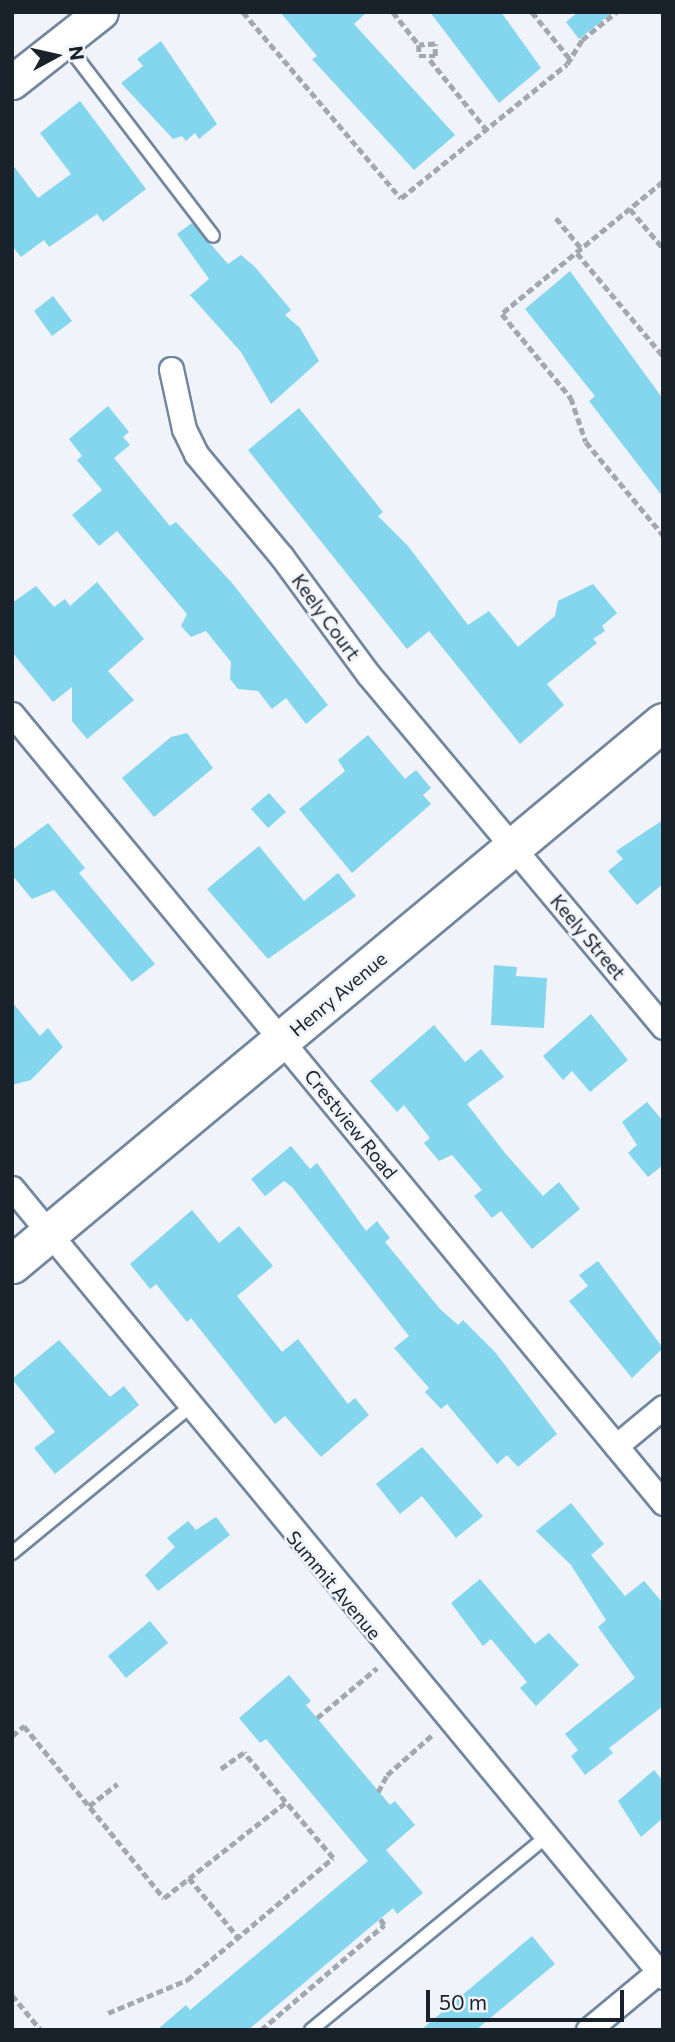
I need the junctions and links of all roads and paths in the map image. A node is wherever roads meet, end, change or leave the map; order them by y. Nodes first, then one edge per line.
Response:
1 (101, 12) edge
2 (243, 12) edge
3 (393, 12) edge
4 (532, 12) edge
5 (616, 12) edge
6 (64, 41) junction
7 (419, 45) junction
8 (570, 58) junction
9 (430, 60) junction
10 (12, 82) edge
11 (486, 129) junction
12 (663, 182) edge
13 (630, 209) junction
14 (556, 218) dead end
15 (213, 236) dead end
16 (663, 248) edge
17 (582, 249) junction
18 (577, 253) junction
19 (663, 356) edge
20 (172, 369) dead end
21 (663, 535) edge
22 (12, 714) edge
23 (663, 722) edge
24 (515, 847) junction
25 (663, 1027) edge
26 (282, 1041) junction
27 (12, 1188) edge
28 (50, 1234) junction
29 (12, 1264) edge
30 (190, 1407) junction
31 (663, 1407) edge
32 (616, 1446) junction
33 (663, 1503) edge
34 (12, 1553) edge
35 (377, 1668) dead end
36 (317, 1718) dead end
37 (432, 1734) dead end
38 (12, 1735) edge
39 (221, 1769) dead end
40 (117, 1784) dead end
41 (379, 1792) dead end
42 (286, 1802) junction
43 (89, 1806) junction
44 (545, 1838) junction
45 (189, 1878) junction
46 (380, 1919) dead end
47 (239, 1937) junction
48 (660, 1974) edge
49 (12, 1994) edge
50 (108, 2013) dead end
51 (41, 2030) edge
52 (261, 2030) edge
53 (311, 2030) edge
54 (587, 2030) edge

1 - 6 main road
2 - 11 path
3 - 7 path
4 - 8 path
5 - 8 path
6 - 10 main road
6 - 15 lane
7 - 9 path
7 - 9 path
8 - 11 path
9 - 11 path
12 - 13 path
13 - 16 path
13 - 17 path
14 - 17 path
17 - 18 path
18 - 19 path
18 - 21 path
20 - 24 street, Keely Court
22 - 26 street, Crestview Road
23 - 24 main road, Henry Avenue
24 - 25 street, Keely Street
24 - 26 main road, Henry Avenue
26 - 28 main road, Henry Avenue
26 - 32 street, Crestview Road
27 - 28 street, Summit Avenue
28 - 29 main road, Henry Avenue
28 - 30 street, Summit Avenue
30 - 34 lane
30 - 44 street, Summit Avenue
31 - 32 street
32 - 33 street, Crestview Road
35 - 36 path
37 - 41 path
38 - 43 path
39 - 42 path
40 - 43 path
42 - 45 path
42 - 47 path
43 - 45 path
44 - 48 street, Summit Avenue
44 - 53 lane
45 - 47 path
46 - 52 path
47 - 50 path
48 - 54 street
49 - 51 path

